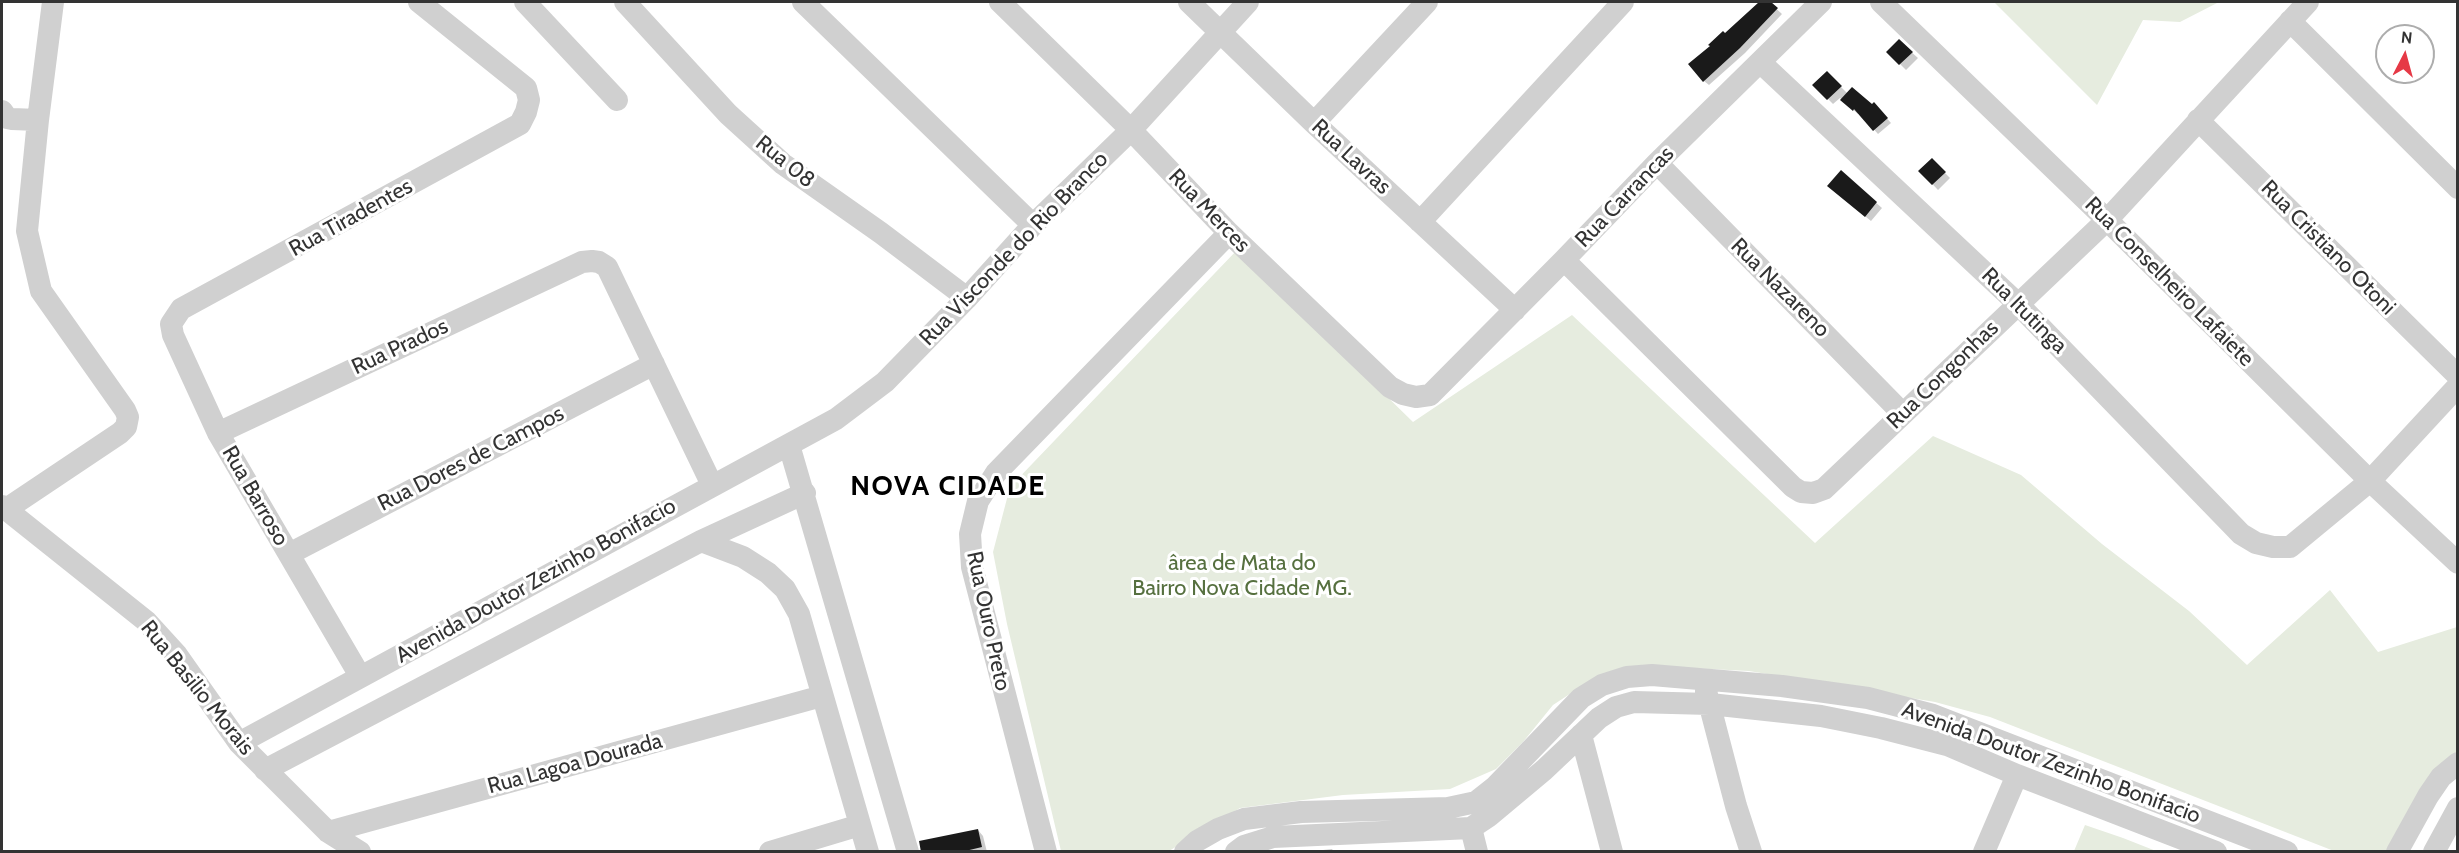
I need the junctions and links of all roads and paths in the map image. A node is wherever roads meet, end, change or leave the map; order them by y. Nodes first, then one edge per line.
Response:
1 (53, 2) edge
2 (419, 2) edge
3 (525, 2) edge
4 (625, 2) edge
5 (802, 2) edge
6 (1000, 2) edge
7 (1189, 2) edge
8 (1248, 2) edge
9 (1427, 2) edge
10 (1623, 2) edge
11 (1821, 2) edge
12 (1881, 2) edge
13 (2308, 2) edge
14 (2290, 21) junction
15 (1221, 31) junction
16 (1760, 62) junction
17 (617, 100) dead end
18 (2, 111) edge
19 (38, 120) junction
20 (2198, 120) junction
21 (1314, 123) junction
22 (1131, 130) junction
23 (1657, 164) junction
24 (2457, 188) edge
25 (2107, 220) junction
26 (1420, 222) junction
27 (1033, 225) junction
28 (1229, 233) junction
29 (1564, 261) junction
30 (967, 298) junction
31 (2018, 303) junction
32 (181, 309) joint
33 (1515, 310) junction
34 (654, 364) junction
35 (2457, 376) edge
36 (2457, 386) edge
37 (1430, 395) joint
38 (1902, 413) junction
39 (218, 433) junction
40 (789, 445) junction
41 (2370, 480) junction
42 (712, 485) junction
43 (805, 493) junction
44 (3, 508) edge
45 (701, 541) junction
46 (289, 554) junction
47 (2457, 563) edge
48 (360, 676) junction
49 (1702, 679) junction
50 (822, 696) junction
51 (1710, 705) junction
52 (1581, 735) junction
53 (239, 743) junction
54 (2457, 763) edge
55 (265, 770) junction
56 (2017, 775) junction
57 (2457, 808) edge
58 (860, 825) junction
59 (1471, 828) junction
60 (328, 832) junction
61 (1344, 842) edge
62 (360, 852) edge
63 (770, 852) edge
64 (868, 852) edge
65 (908, 852) edge
66 (1046, 852) edge
67 (1185, 852) edge
68 (1236, 852) edge
69 (1477, 852) edge
70 (1612, 852) edge
71 (1751, 852) edge
72 (1984, 852) edge
73 (2216, 852) edge
74 (2287, 852) edge
75 (2397, 852) edge
76 (2434, 852) edge

1 - 19 street
2 - 32 street, Rua Tiradentes
3 - 17 street
4 - 30 street, Rua 08
5 - 27 street
6 - 22 street, Rua Merces
7 - 15 street, Rua Lavras
8 - 15 street, Rua Visconde do Rio Branco
9 - 21 street
10 - 26 street
11 - 16 street, Rua Carrancas
12 - 25 street, Rua Conselheiro Lafaiete
13 - 14 street, Rua Congonhas
14 - 20 street, Rua Congonhas
14 - 24 street
15 - 21 street, Rua Lavras
15 - 22 street, Rua Visconde do Rio Branco
16 - 23 street, Rua Carrancas
16 - 31 street, Rua Itutinga
18 - 19 street
19 - 44 street
20 - 25 street, Rua Congonhas
20 - 35 street, Rua Cristiano Otoni
21 - 26 street, Rua Lavras
22 - 27 street, Rua Visconde do Rio Branco
22 - 28 street, Rua Merces
23 - 29 street, Rua Carrancas
23 - 38 street, Rua Nazareno
25 - 31 street, Rua Congonhas
25 - 41 street, Rua Conselheiro Lafaiete
26 - 33 street, Rua Lavras
27 - 30 street, Rua Visconde do Rio Branco
28 - 37 street, Rua Merces
28 - 66 street, Rua Ouro Preto
29 - 33 street, Rua Carrancas
29 - 38 street, Rua Congonhas
30 - 40 street, Rua Visconde do Rio Branco
31 - 38 street, Rua Congonhas
31 - 41 street, Rua Itutinga
32 - 39 street, Rua Barroso
33 - 37 street, Rua Carrancas
34 - 39 street, Rua Prados
34 - 42 street
34 - 46 street, Rua Dores de Campos
36 - 41 street
39 - 46 street, Rua Barroso
40 - 42 street, Avenida Doutor Zezinho Bonifacio
40 - 43 street
41 - 47 street, Rua Conselheiro Lafaiete
42 - 48 street, Avenida Doutor Zezinho Bonifacio
43 - 45 street, Avenida Doutor Zezinho Bonifacio
43 - 65 street
44 - 53 street, Rua Basilio Morais
45 - 50 street, Avenida Doutor Zezinho Bonifacio
45 - 55 street, Avenida Doutor Zezinho Bonifacio
46 - 48 street, Rua Barroso
48 - 53 street, Avenida Doutor Zezinho Bonifacio
49 - 51 street
49 - 67 street, Avenida Doutor Zezinho Bonifacio
49 - 74 street, Avenida Doutor Zezinho Bonifacio
50 - 58 street, Avenida Doutor Zezinho Bonifacio
50 - 60 street, Rua Lagoa Dourada
51 - 52 street, Avenida Doutor Zezinho Bonifacio
51 - 56 street, Avenida Doutor Zezinho Bonifacio
51 - 71 street
52 - 59 street, Avenida Doutor Zezinho Bonifacio
52 - 70 street
53 - 55 street, Rua Basilio Morais
54 - 75 street
55 - 60 street, Rua Basilio Morais
56 - 72 street
56 - 73 street, Avenida Doutor Zezinho Bonifacio
57 - 76 street
58 - 63 street
58 - 64 street, Avenida Doutor Zezinho Bonifacio
59 - 61 street
59 - 69 street
60 - 62 street, Rua Basilio Morais
61 - 68 street

